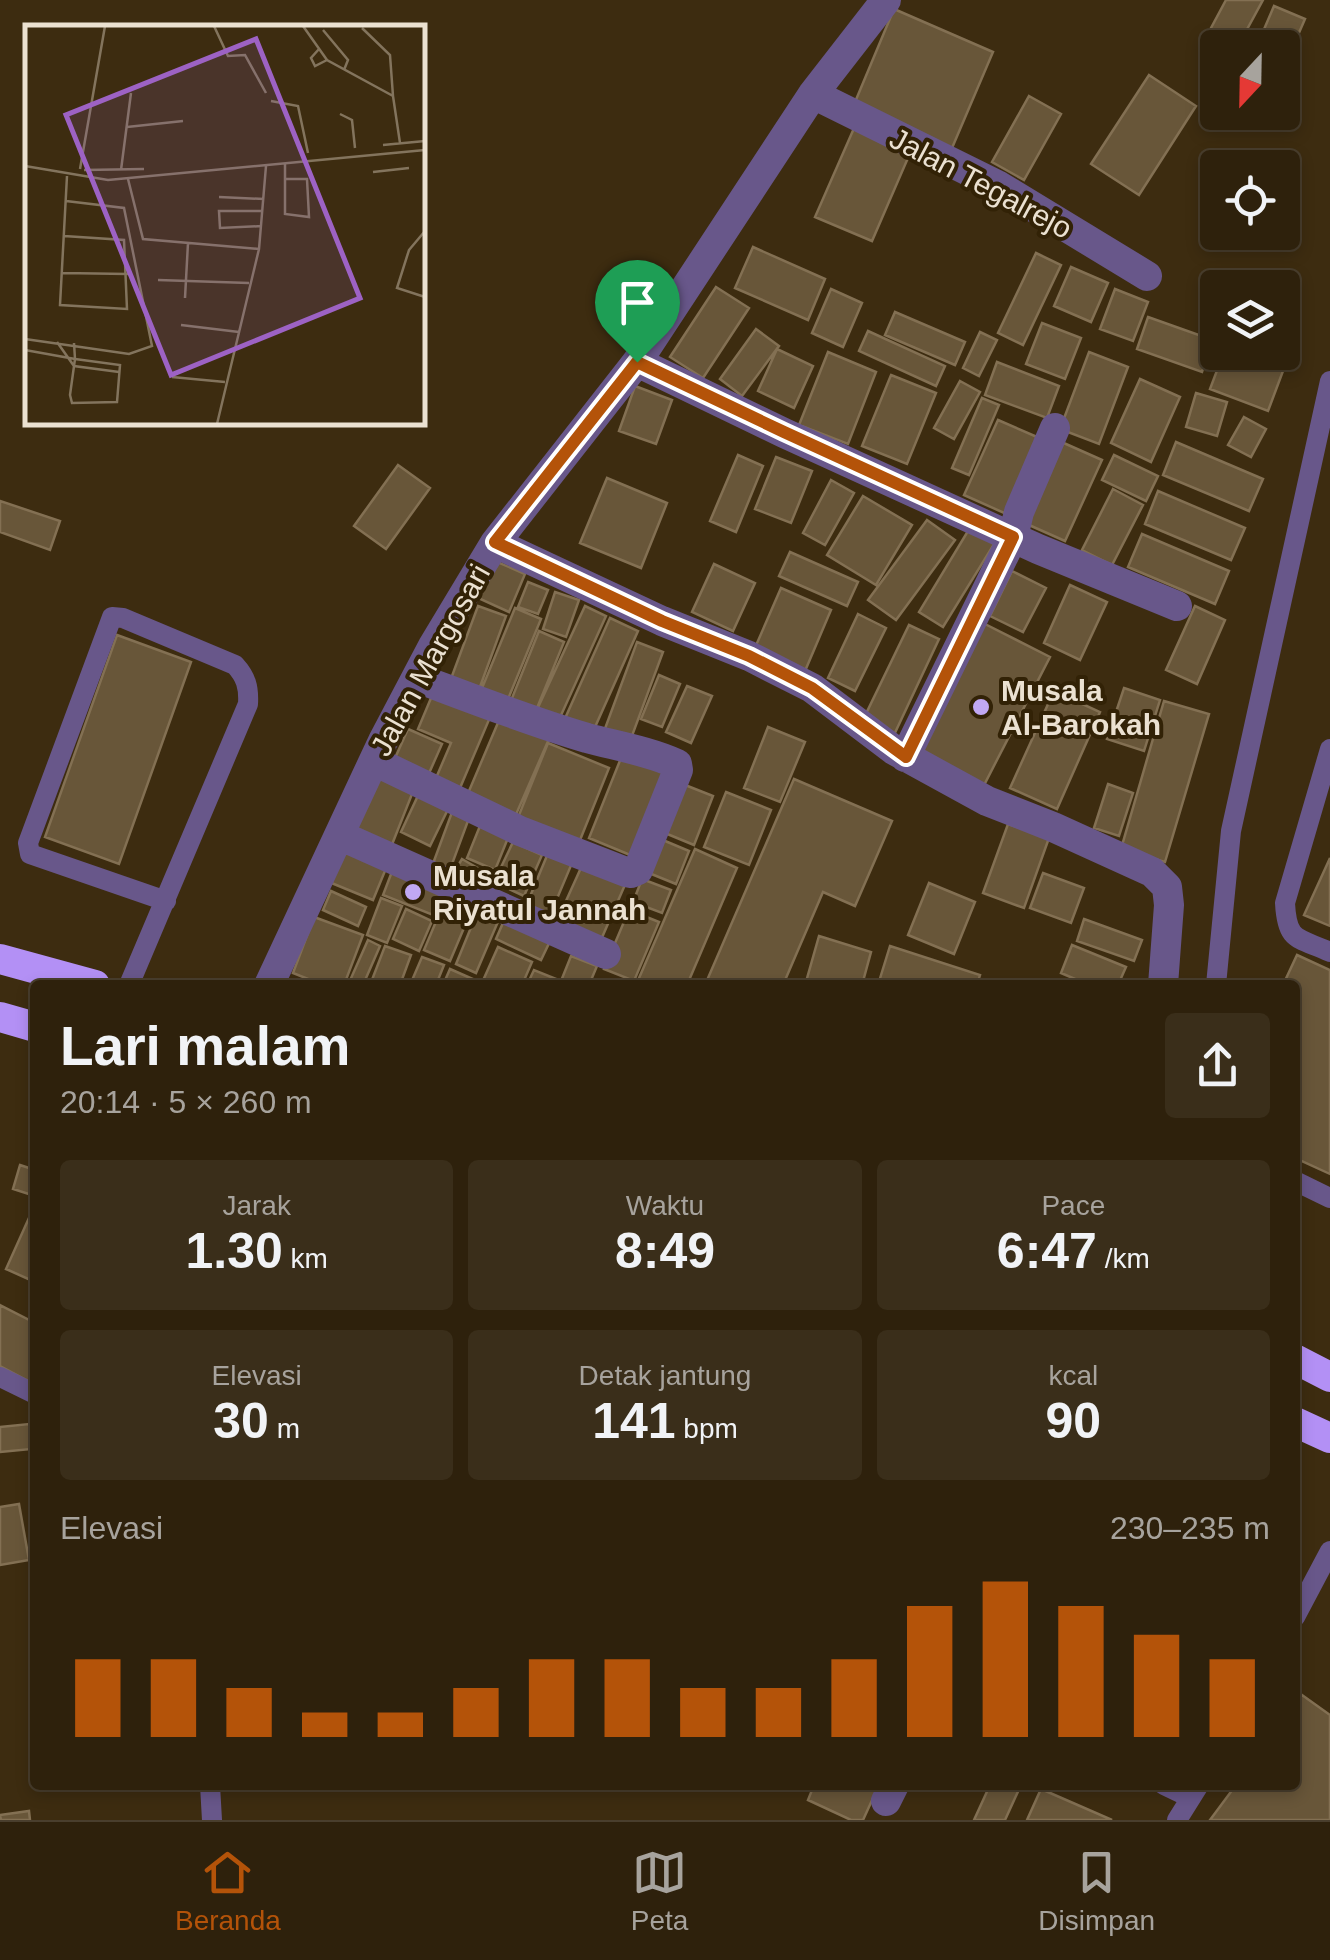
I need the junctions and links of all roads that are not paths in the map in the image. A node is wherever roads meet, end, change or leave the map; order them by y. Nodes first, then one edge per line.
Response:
1 (886, 0) edge
2 (813, 94) junction
3 (1147, 276) dead end
4 (637, 362) junction
5 (1330, 381) edge
6 (1055, 428) dead end
7 (1013, 537) junction
8 (495, 542) junction
9 (1177, 606) dead end
10 (417, 678) junction
11 (1330, 749) edge
12 (906, 757) junction
13 (374, 761) junction
14 (339, 835) junction
15 (166, 901) junction
16 (1330, 952) edge
17 (606, 954) dead end
18 (0, 958) edge
19 (77, 980) edge
20 (132, 980) edge
21 (270, 980) edge
22 (1163, 980) edge
23 (1216, 980) edge
24 (0, 1017) edge
25 (30, 1026) edge
26 (1300, 1183) edge
27 (1330, 1198) edge
28 (1300, 1362) edge
29 (1330, 1377) edge
30 (0, 1378) edge
31 (30, 1392) edge
32 (1300, 1424) edge
33 (1330, 1438) edge
34 (1330, 1551) edge
35 (1300, 1608) edge
36 (210, 1790) edge
37 (1195, 1791) edge
38 (212, 1820) edge
39 (1177, 1820) edge

1 - 2 street
2 - 3 street, Jalan Tegalrejo
2 - 4 street
4 - 7 street
4 - 8 street, Jalan Margosari
5 - 23 lane
6 - 7 street
7 - 9 street
7 - 12 street
8 - 10 street, Jalan Margosari
8 - 12 street
10 - 13 street, Jalan Margosari
10 - 13 street
11 - 16 lane
12 - 22 street
13 - 14 street, Jalan Margosari
14 - 17 street
14 - 21 street, Jalan Margosari
15 - 15 lane
15 - 20 lane
18 - 19 highway
24 - 25 highway
26 - 27 lane
28 - 29 highway
30 - 31 lane
32 - 33 highway
34 - 35 lane
36 - 38 lane
37 - 39 lane

